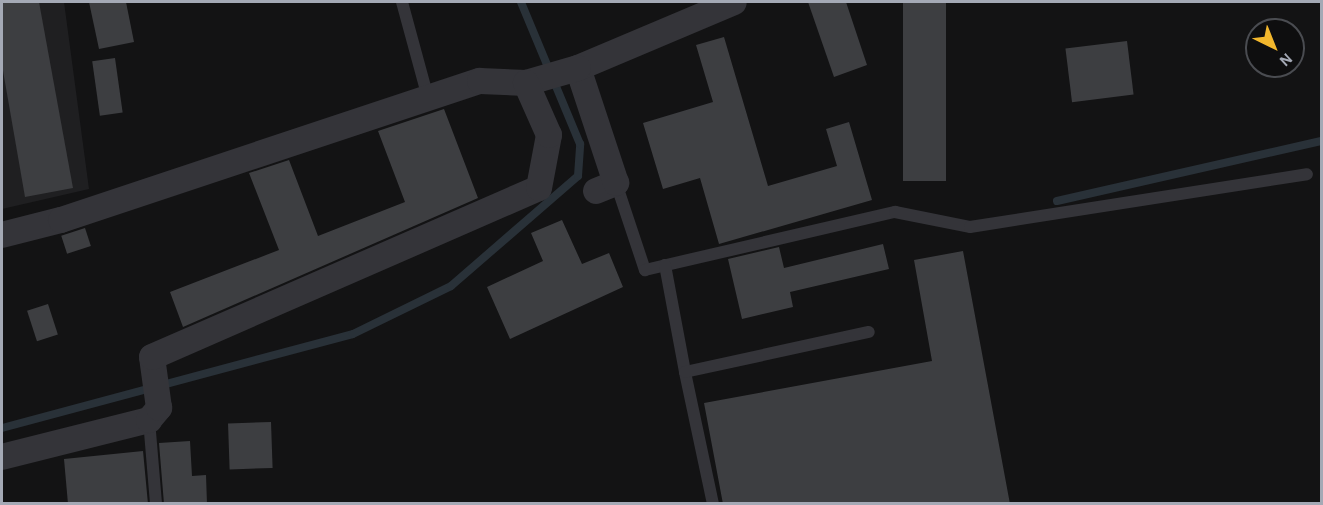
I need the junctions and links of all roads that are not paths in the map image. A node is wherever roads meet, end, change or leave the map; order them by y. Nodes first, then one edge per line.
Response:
1 (402, 2) edge
2 (734, 2) edge
3 (578, 68) junction
4 (526, 83) junction
5 (428, 98) junction
6 (1307, 174) dead end
7 (606, 187) joint
8 (2, 234) edge
9 (665, 265) junction
10 (869, 332) dead end
11 (685, 372) junction
12 (149, 420) junction
13 (2, 457) edge
14 (156, 504) edge
15 (713, 504) edge

1 - 5 lane
2 - 3 street
3 - 4 street
3 - 7 street
4 - 5 street
4 - 12 street
5 - 8 street
6 - 9 lane
7 - 9 lane
9 - 11 lane
10 - 11 lane
11 - 15 lane
12 - 13 street
12 - 14 lane

